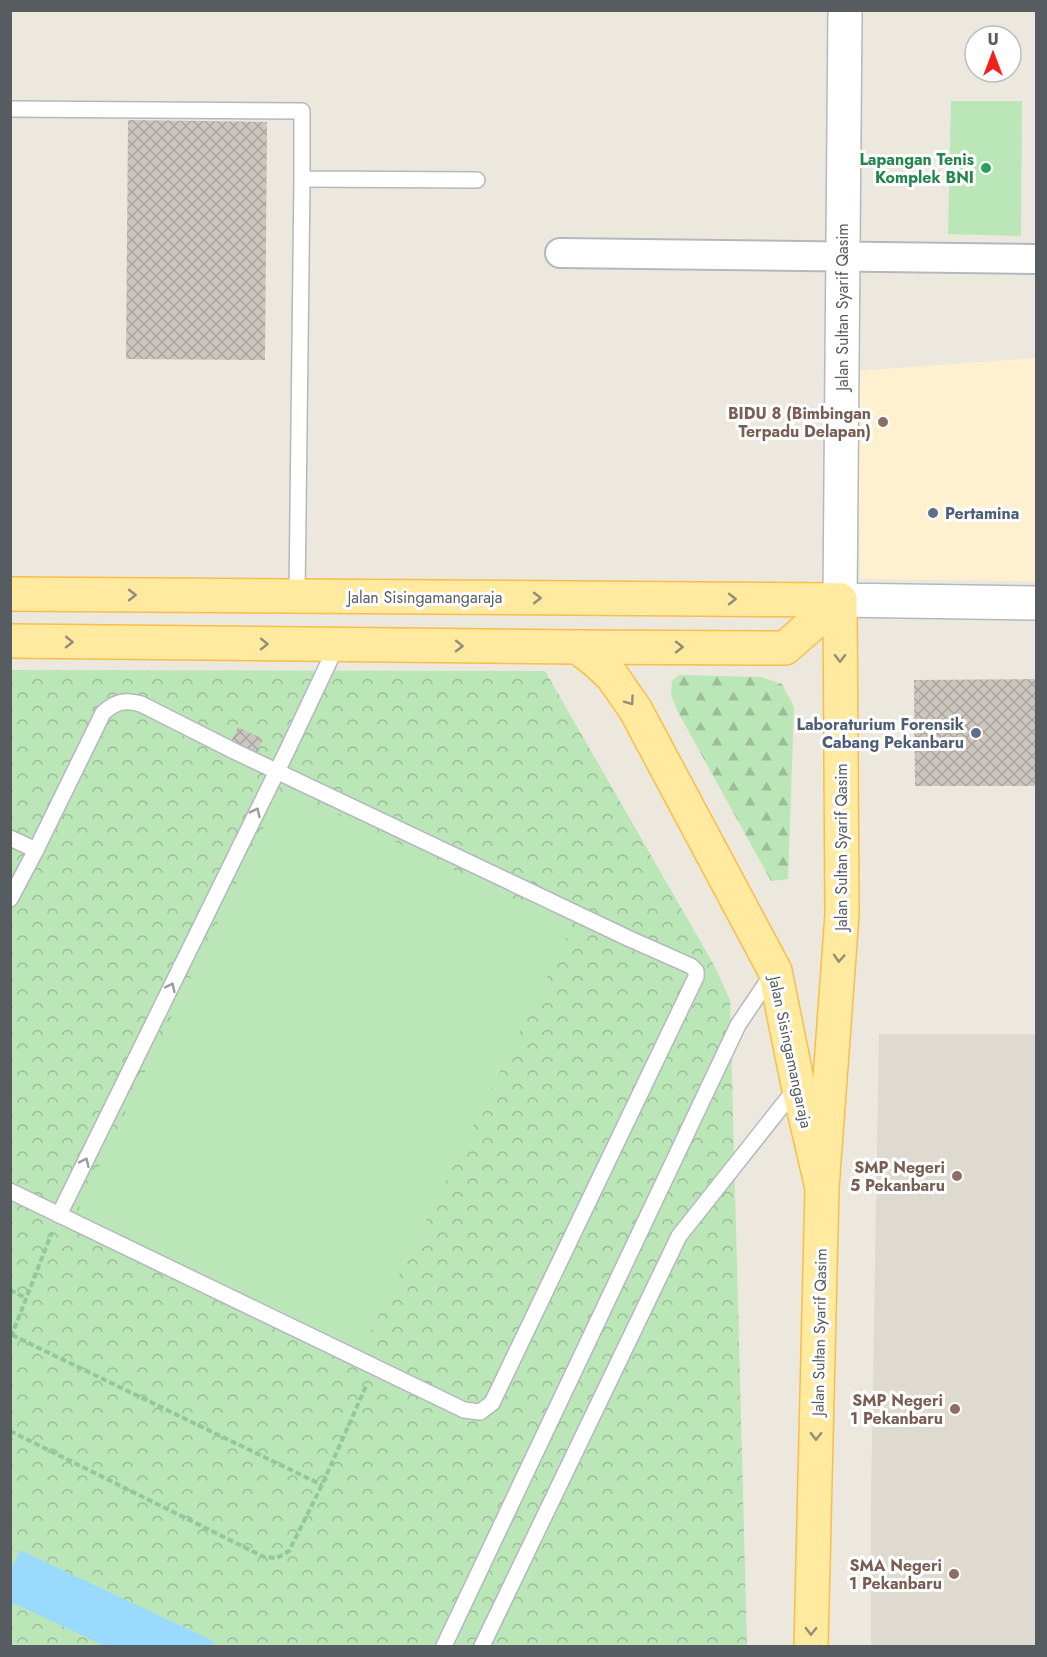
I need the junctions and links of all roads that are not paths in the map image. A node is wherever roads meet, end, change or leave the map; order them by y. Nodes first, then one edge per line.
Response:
1 (845, 10) edge
2 (10, 109) edge
3 (302, 179) junction
4 (477, 180) dead end
5 (560, 253) dead end
6 (842, 256) junction
7 (1036, 259) edge
8 (10, 594) edge
9 (297, 596) junction
10 (840, 600) junction
11 (1036, 603) edge
12 (16, 638) edge
13 (337, 645) junction
14 (578, 647) junction
15 (276, 771) junction
16 (10, 838) edge
17 (36, 850) junction
18 (10, 899) edge
19 (775, 971) junction
20 (798, 1085) junction
21 (822, 1188) junction
22 (10, 1191) edge
23 (59, 1215) junction
24 (444, 1647) edge
25 (482, 1647) edge
26 (811, 1647) edge

1 - 6 main road, Jalan Sultan Syarif Qasim
2 - 3 lane
3 - 4 lane
3 - 9 lane
5 - 6 street
6 - 7 street
6 - 10 main road, Jalan Sultan Syarif Qasim
8 -> 9 main road, Jalan Sisingamangaraja
9 -> 10 main road, Jalan Sisingamangaraja
10 - 11 main road, Jalan Sisingamangaraja
14 -> 10 main road
10 -> 21 main road, Jalan Sultan Syarif Qasim
12 -> 13 main road
13 -> 14 main road
13 - 15 lane
14 -> 19 main road, Jalan Sisingamangaraja
15 - 17 lane
23 -> 15 lane
15 - 23 lane
16 - 17 lane
17 - 18 lane
19 - 20 main road, Jalan Sisingamangaraja
19 - 24 lane
20 - 21 main road, Jalan Sisingamangaraja
20 - 25 lane
21 -> 26 main road, Jalan Sultan Syarif Qasim
22 - 23 lane

